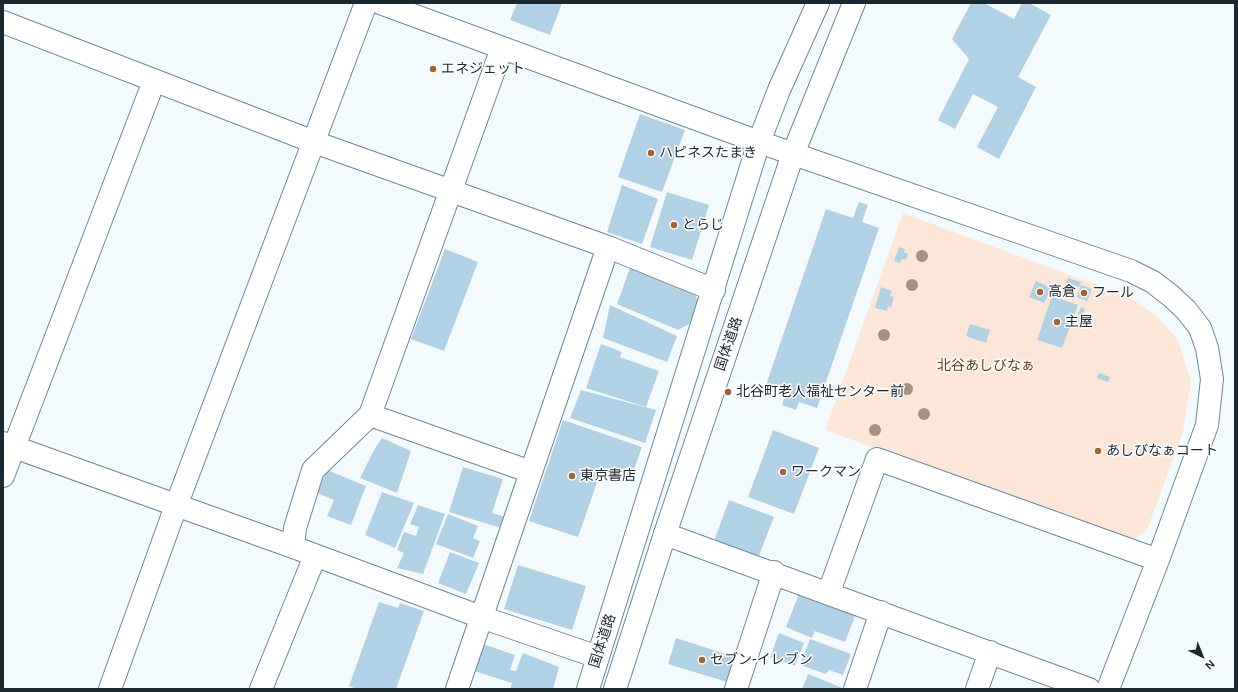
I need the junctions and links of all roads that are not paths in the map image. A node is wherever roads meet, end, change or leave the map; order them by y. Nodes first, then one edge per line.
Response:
1 (366, 3) edge
2 (380, 3) edge
3 (818, 3) edge
4 (854, 3) edge
5 (3, 22) edge
6 (502, 48) junction
7 (154, 81) junction
8 (314, 142) junction
9 (759, 142) junction
10 (793, 154) junction
11 (451, 191) junction
12 (608, 246) junction
13 (714, 290) junction
14 (370, 415) junction
15 (9, 446) edge
16 (531, 472) junction
17 (3, 476) edge
18 (176, 506) junction
19 (665, 534) junction
20 (294, 547) junction
21 (315, 556) junction
22 (1158, 560) junction
23 (774, 572) junction
24 (829, 592) junction
25 (881, 612) junction
26 (481, 617) junction
27 (990, 652) junction
28 (598, 657) junction
29 (110, 689) edge
30 (261, 689) edge
31 (457, 689) edge
32 (588, 689) edge
33 (615, 689) edge
34 (736, 689) edge
35 (855, 689) edge
36 (977, 689) edge
37 (1089, 689) edge
38 (1108, 689) edge

1 - 8 street
2 - 6 street
3 - 9 street, 国体道路
4 - 10 street, 国体道路
5 - 7 street
6 - 9 street
6 - 11 street
7 - 8 street
7 - 15 street
8 - 11 street
8 - 18 street
9 - 10 street
9 - 13 street, 国体道路
10 - 19 street, 国体道路
10 - 22 street
11 - 12 street
11 - 14 street
12 - 13 street
12 - 16 street
13 - 28 street, 国体道路
14 - 16 street
14 - 20 street
15 - 17 street
15 - 18 street
16 - 26 street
18 - 20 street
18 - 29 street
19 - 23 street
19 - 33 street, 国体道路
20 - 21 street
21 - 26 street
21 - 30 street
22 - 24 street
22 - 38 street
23 - 24 street
23 - 34 street
24 - 25 street
25 - 27 street
25 - 35 street
26 - 28 street
26 - 31 street
27 - 36 street
27 - 37 street
28 - 32 street, 国体道路

